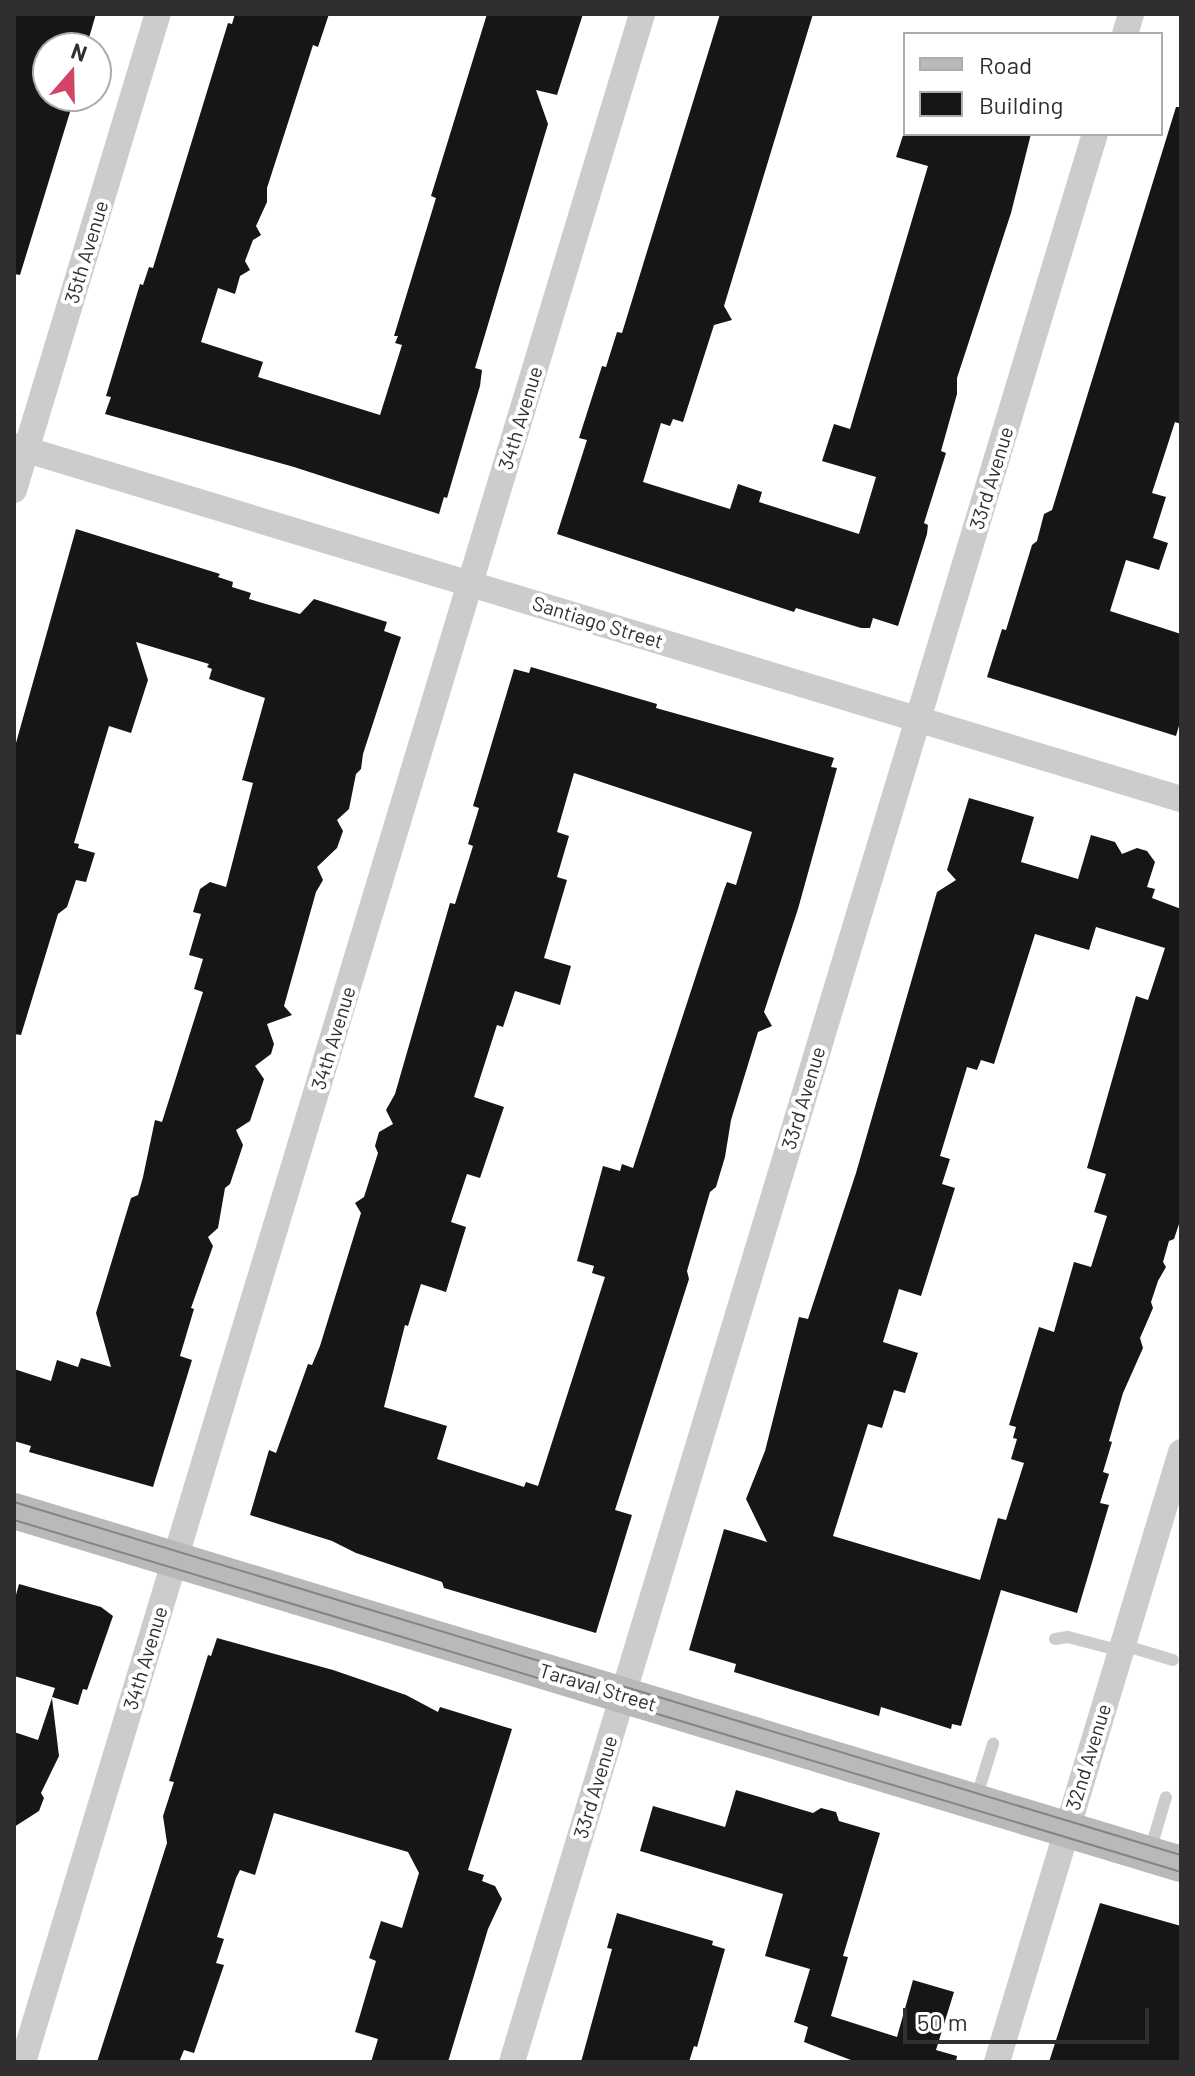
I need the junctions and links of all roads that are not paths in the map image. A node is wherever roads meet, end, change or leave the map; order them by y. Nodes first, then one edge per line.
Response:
1 (158, 14) edge
2 (642, 14) edge
3 (1094, 136) edge
4 (20, 447) edge
5 (14, 490) edge
6 (470, 583) junction
7 (917, 719) junction
8 (1181, 799) edge
9 (1181, 1452) edge
10 (14, 1511) edge
11 (175, 1560) junction
12 (1055, 1639) dead end
13 (1122, 1648) junction
14 (1173, 1660) dead end
15 (623, 1695) junction
16 (993, 1744) dead end
17 (1166, 1797) dead end
18 (975, 1802) junction
19 (1067, 1829) junction
20 (1165, 1859) edge
21 (23, 2062) edge
22 (512, 2062) edge
23 (997, 2062) edge

1 - 4 street, 35th Avenue
2 - 6 street, 34th Avenue
3 - 7 street, 33rd Avenue
4 - 5 street, 35th Avenue
4 - 6 street, Santiago Street
6 - 7 street, Santiago Street
6 - 11 street, 34th Avenue
7 - 8 street, Santiago Street
7 - 15 street, 33rd Avenue
9 - 13 street, 32nd Avenue
10 - 11 street, Taraval Street
11 - 15 street, Taraval Street
11 - 21 street, 34th Avenue
12 - 13 lane
13 - 14 lane
13 - 19 street, 32nd Avenue
15 - 18 street, Taraval Street
15 - 22 street, 33rd Avenue
16 - 18 lane
17 - 20 lane
18 - 19 street, Taraval Street
19 - 20 street, Taraval Street
19 - 23 street, 32nd Avenue

